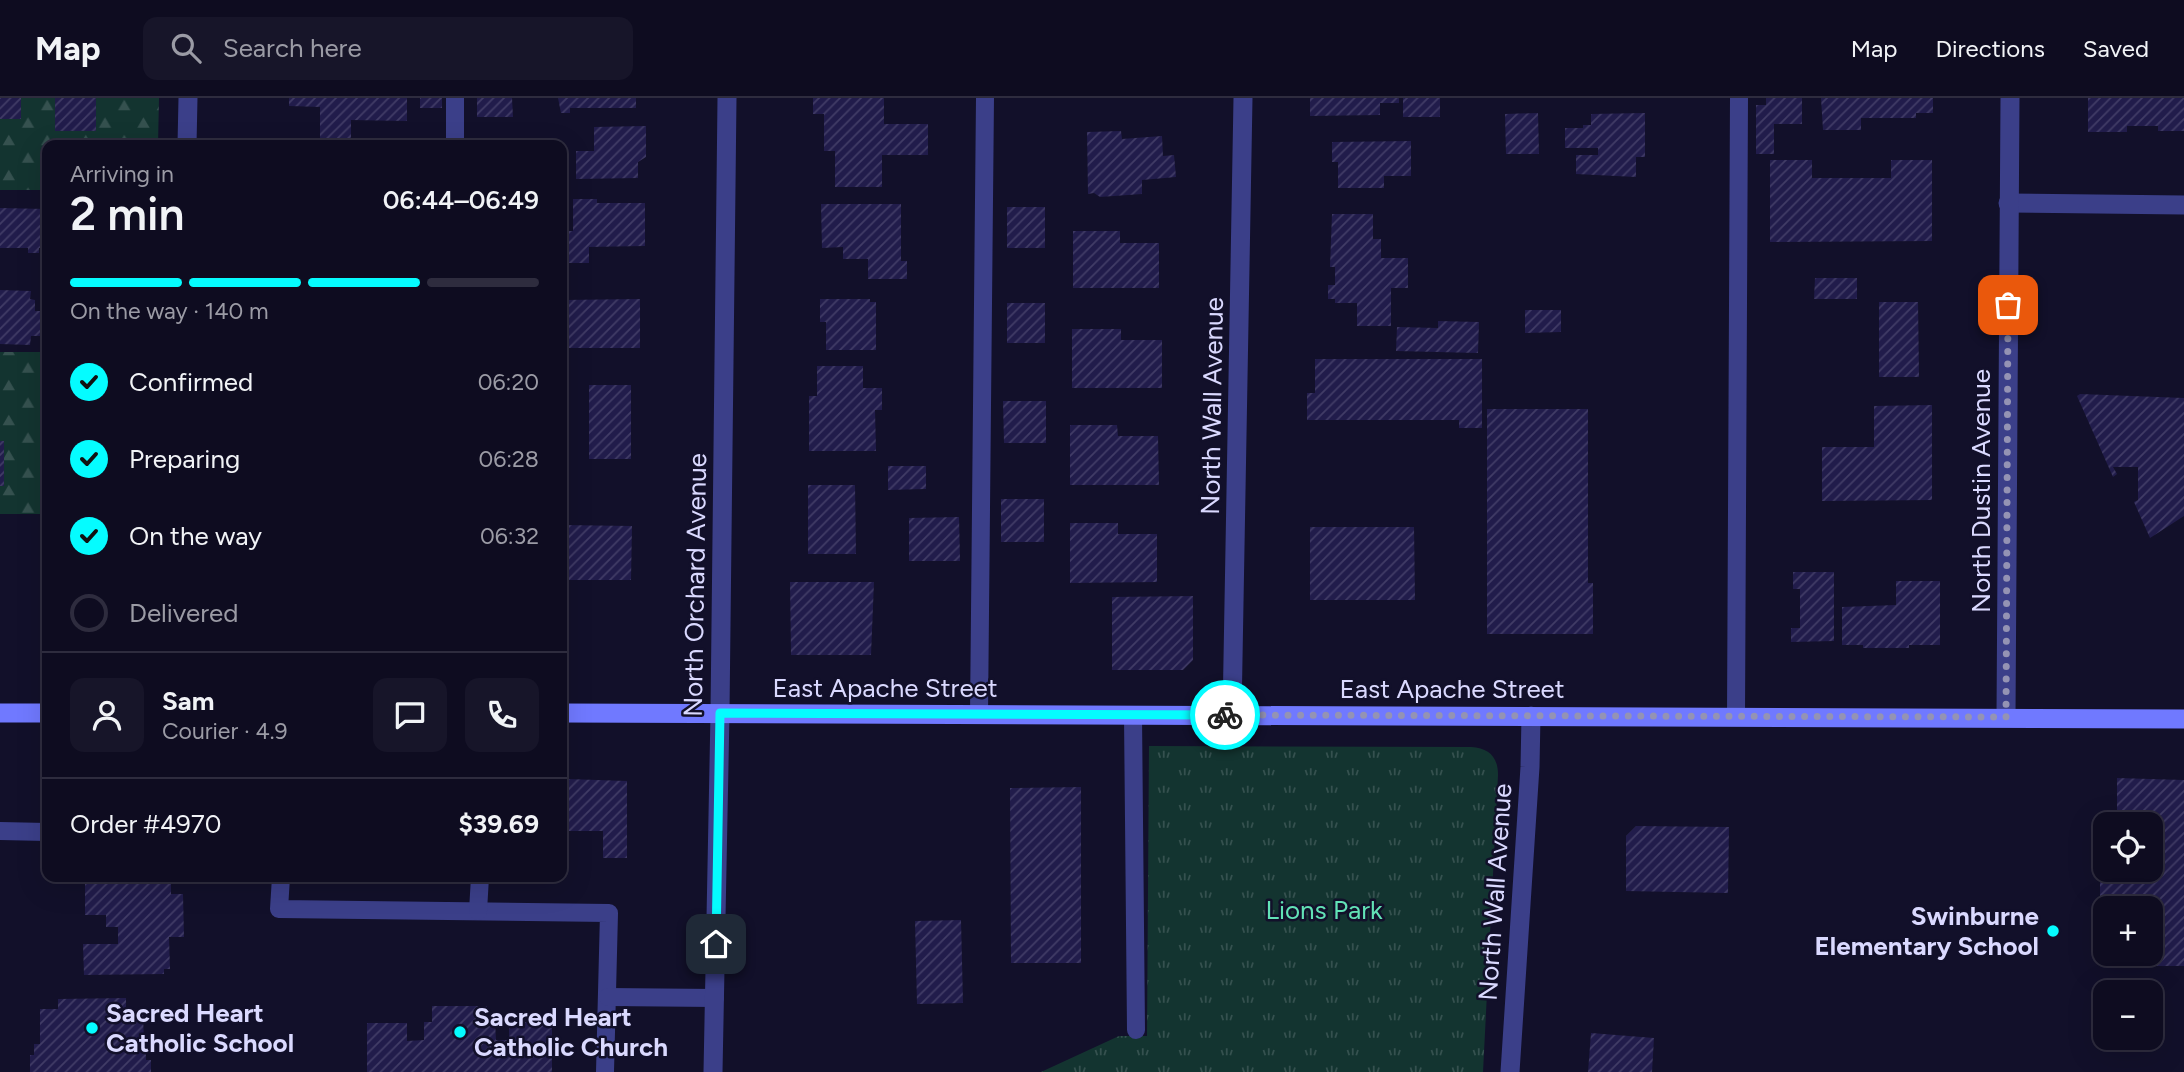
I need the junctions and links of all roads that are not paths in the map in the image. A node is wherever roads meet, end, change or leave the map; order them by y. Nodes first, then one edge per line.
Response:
1 (188, 98) edge
2 (455, 98) edge
3 (727, 98) edge
4 (985, 98) edge
5 (1243, 98) edge
6 (1739, 98) edge
7 (2010, 98) edge
8 (187, 140) edge
9 (455, 140) edge
10 (2008, 203) junction
11 (2184, 205) edge
12 (0, 713) edge
13 (42, 713) edge
14 (567, 713) edge
15 (720, 713) junction
16 (979, 715) junction
17 (1133, 715) junction
18 (1232, 715) junction
19 (1531, 716) junction
20 (1736, 716) junction
21 (2006, 717) junction
22 (2184, 719) edge
23 (0, 831) edge
24 (42, 832) edge
25 (281, 882) edge
26 (480, 882) edge
27 (478, 911) junction
28 (608, 997) junction
29 (715, 998) junction
30 (1136, 1030) dead end
31 (605, 1072) edge
32 (713, 1072) edge
33 (1510, 1072) edge

1 - 8 street
2 - 9 lane
3 - 15 street, North Orchard Avenue
4 - 16 lane
5 - 18 street, North Wall Avenue
6 - 20 lane
7 - 10 street, North Dustin Avenue
10 - 11 street
10 - 21 street, North Dustin Avenue
12 - 13 main road
14 - 15 main road, East Apache Street
15 - 16 main road, East Apache Street
15 - 29 street, North Orchard Avenue
16 - 17 main road, East Apache Street
17 - 18 main road, East Apache Street
17 - 30 lane
18 - 19 main road, East Apache Street
19 - 20 main road, East Apache Street
19 - 33 street, North Wall Avenue
20 - 21 main road, East Apache Street
21 - 22 main road, East Apache Street
23 - 24 lane
25 - 27 lane
26 - 27 lane
27 - 28 lane
28 - 29 lane
28 - 31 lane
29 - 32 street, North Orchard Avenue

